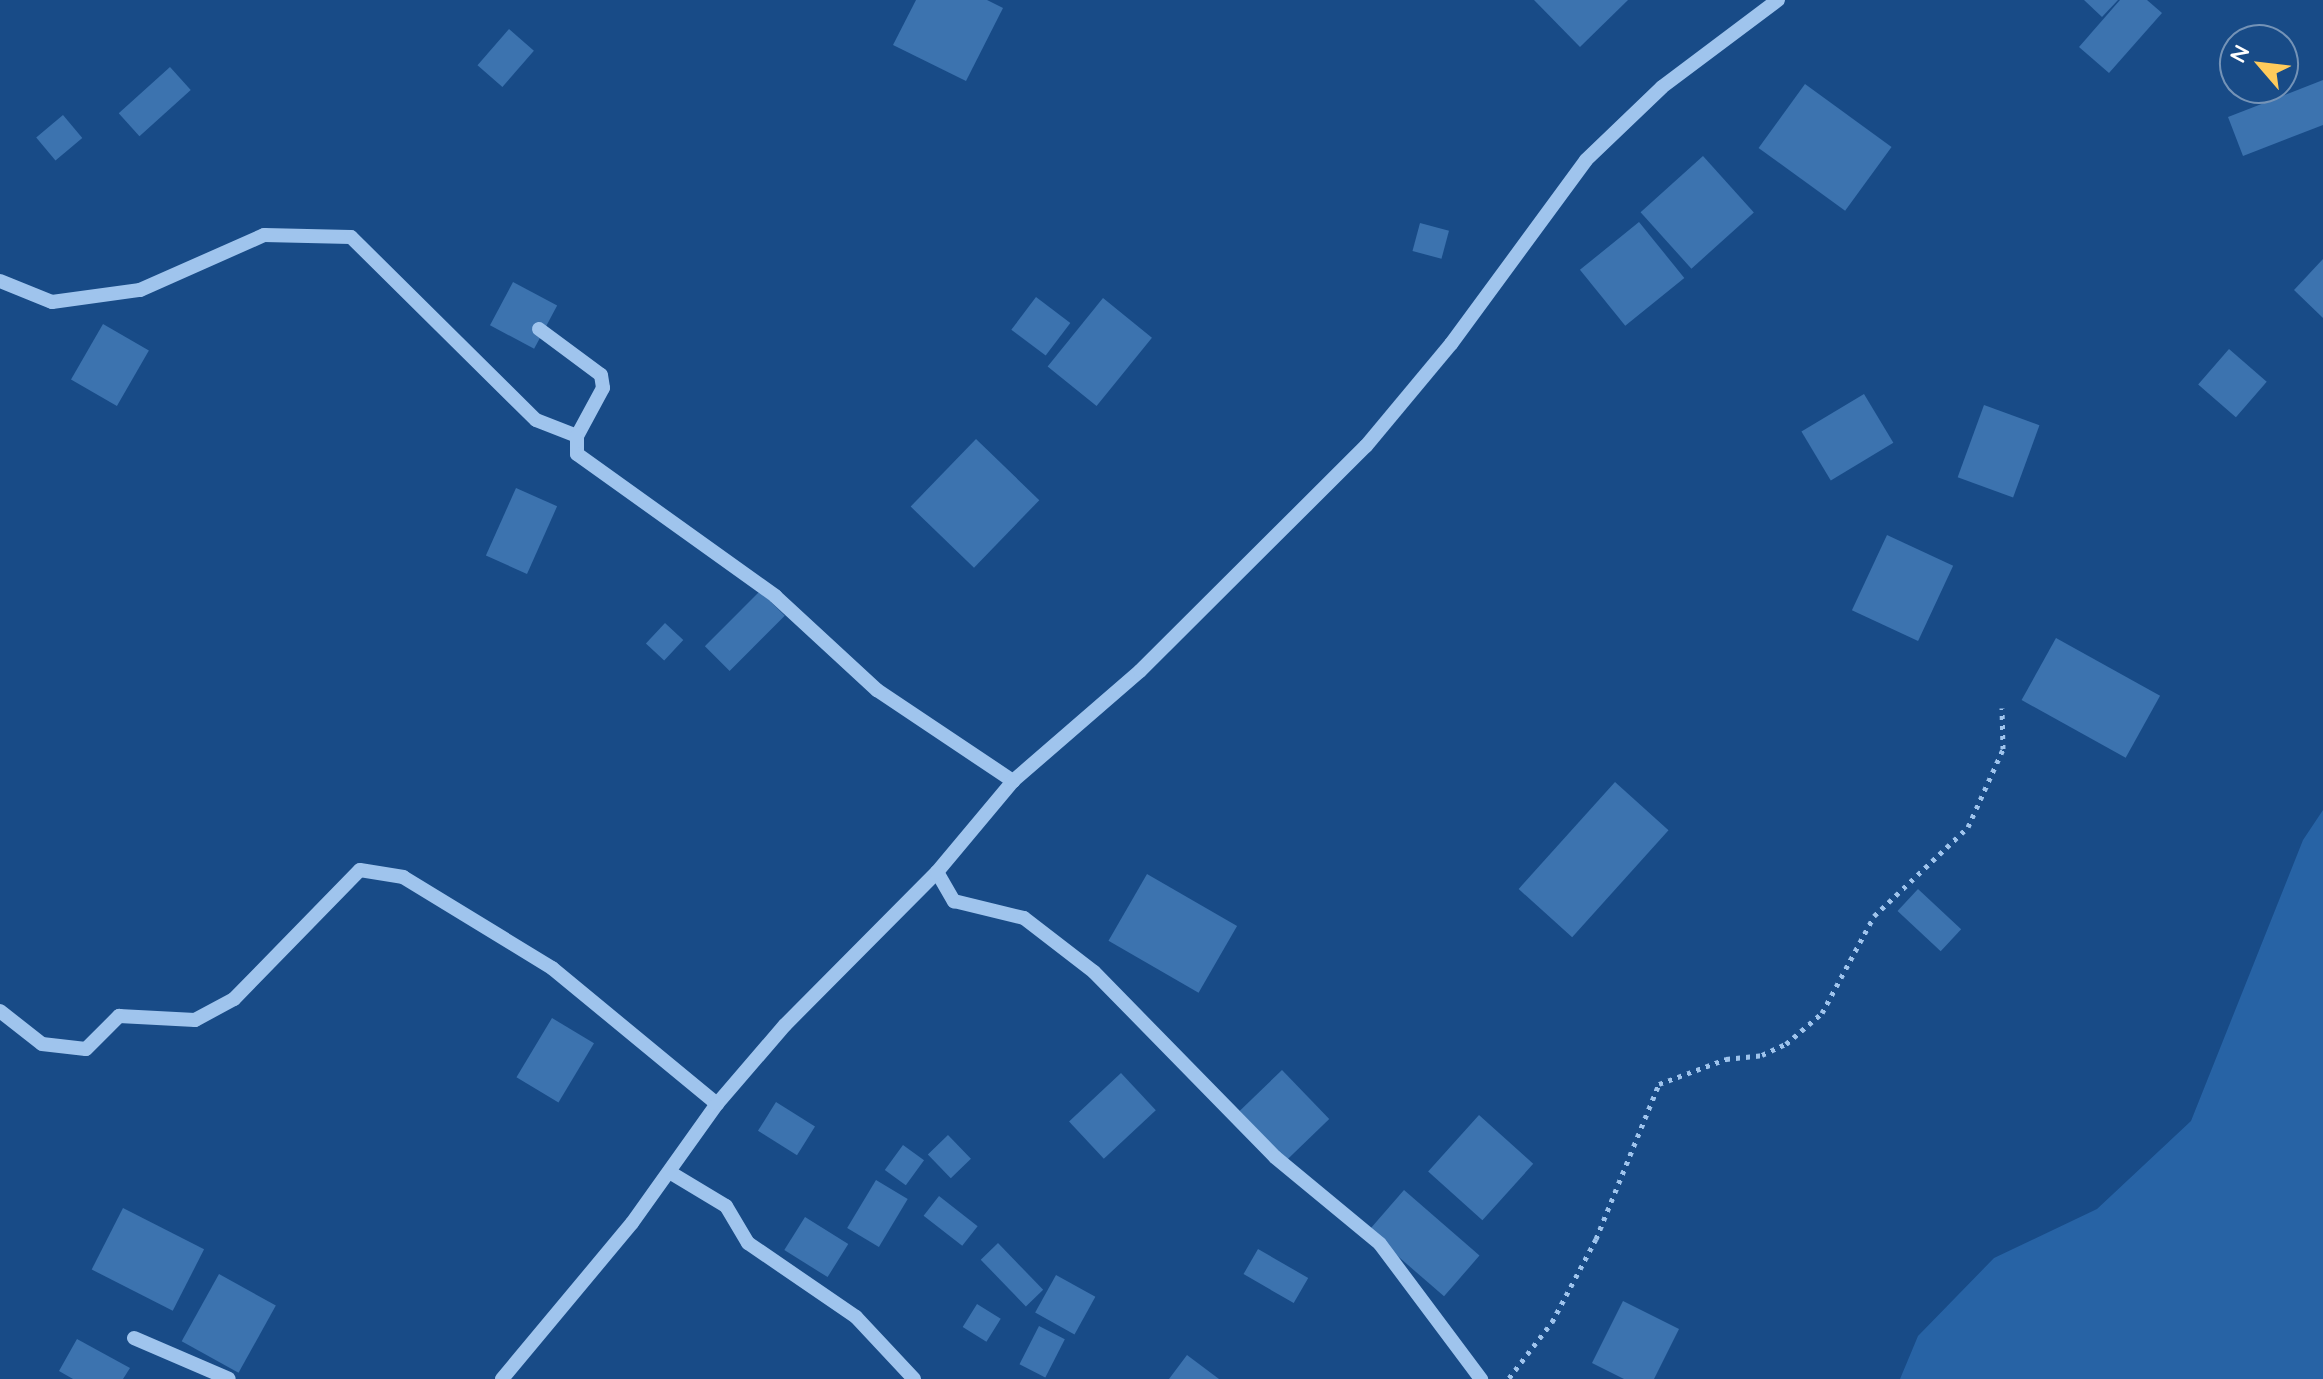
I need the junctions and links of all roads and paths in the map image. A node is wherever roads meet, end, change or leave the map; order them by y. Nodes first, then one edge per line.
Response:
1 (1778, 0) edge
2 (0, 281) edge
3 (539, 329) dead end
4 (577, 436) junction
5 (2002, 708) dead end
6 (1013, 781) junction
7 (937, 872) junction
8 (0, 1011) edge
9 (717, 1104) junction
10 (671, 1173) junction
11 (134, 1338) dead end
12 (229, 1379) edge
13 (502, 1379) edge
14 (914, 1379) edge
15 (1481, 1379) edge
16 (1508, 1379) edge

1 - 6 street
2 - 4 street
3 - 4 street
4 - 6 street
5 - 16 path
6 - 7 street
7 - 9 street
7 - 15 street
8 - 9 street
9 - 10 street
10 - 13 street
10 - 14 street
11 - 12 street

